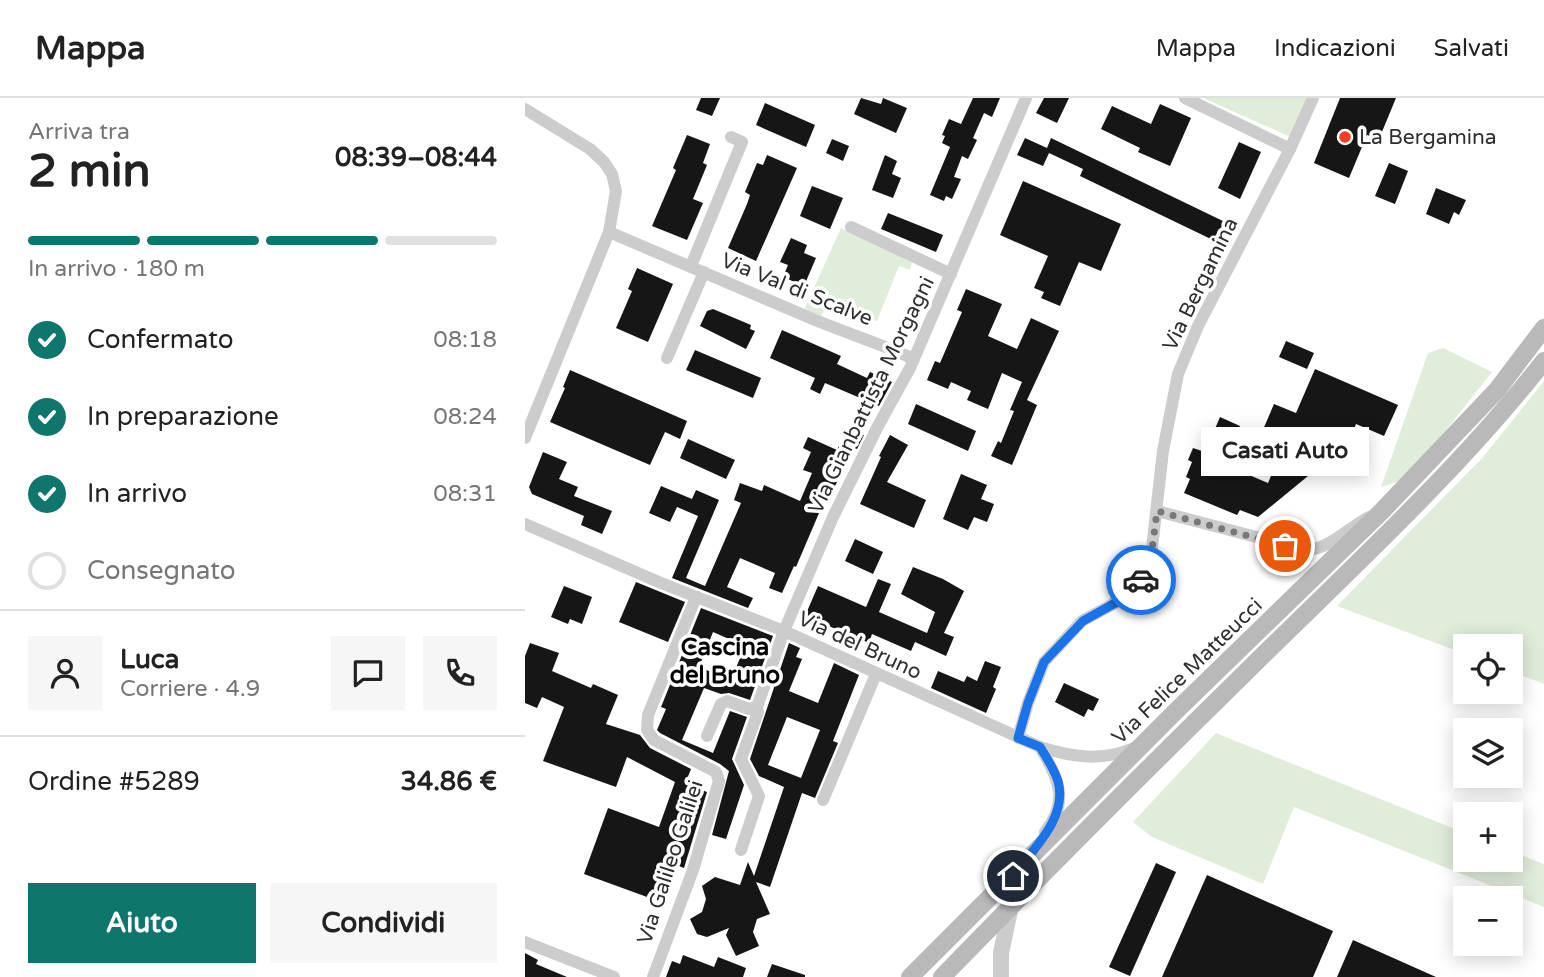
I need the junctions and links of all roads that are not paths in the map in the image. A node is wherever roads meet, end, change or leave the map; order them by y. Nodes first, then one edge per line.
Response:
1 (1026, 98) edge
2 (1185, 98) edge
3 (1313, 98) edge
4 (525, 109) edge
5 (731, 137) dead end
6 (1290, 149) junction
7 (851, 227) dead end
8 (609, 232) junction
9 (691, 266) junction
10 (704, 272) junction
11 (951, 274) junction
12 (1544, 328) edge
13 (667, 358) dead end
14 (914, 359) junction
15 (1544, 361) edge
16 (525, 438) edge
17 (1157, 511) junction
18 (1382, 511) junction
19 (525, 524) edge
20 (696, 597) junction
21 (784, 631) junction
22 (876, 674) junction
23 (757, 707) junction
24 (707, 736) dead end
25 (1018, 738) junction
26 (1147, 743) junction
27 (1040, 747) junction
28 (823, 800) dead end
29 (741, 850) dead end
30 (1013, 876) junction
31 (1011, 906) junction
32 (525, 942) edge
33 (614, 977) edge
34 (653, 977) edge
35 (910, 977) edge
36 (943, 977) edge
37 (1001, 977) edge

1 - 11 street, Via Gianbattista Morgagni
2 - 6 street
3 - 6 street, Via Bergamina
4 - 8 street
5 - 9 street, Via Val di Scalve
6 - 17 street, Via Bergamina
7 - 11 street
8 - 9 street, Via Val di Scalve
8 - 16 street
9 - 10 street, Via Val di Scalve
10 - 13 street, Via Val di Scalve
10 - 14 street, Via Val di Scalve
11 - 14 street, Via Gianbattista Morgagni
12 - 18 main road, Via Felice Matteucci
14 - 21 street, Via Gianbattista Morgagni
15 - 31 main road, Via Felice Matteucci
17 - 18 street
17 - 25 street, Via Bergamina
18 - 26 main road, Via Felice Matteucci
19 - 20 street, Via del Bruno
20 - 21 street, Via del Bruno
20 - 34 street, Via Galileo Galilei
21 - 22 street, Via del Bruno
21 - 23 street, Via Gianbattista Morgagni
22 - 25 street, Via del Bruno
22 - 28 street
23 - 24 street
23 - 29 street, Via Gianbattista Morgagni
25 - 27 street, Via del Bruno
26 - 27 street, Via del Bruno
26 - 30 main road, Via Felice Matteucci
27 - 30 street
30 - 35 main road, Via Felice Matteucci
31 - 36 main road, Via Felice Matteucci
31 - 37 street
32 - 33 street

